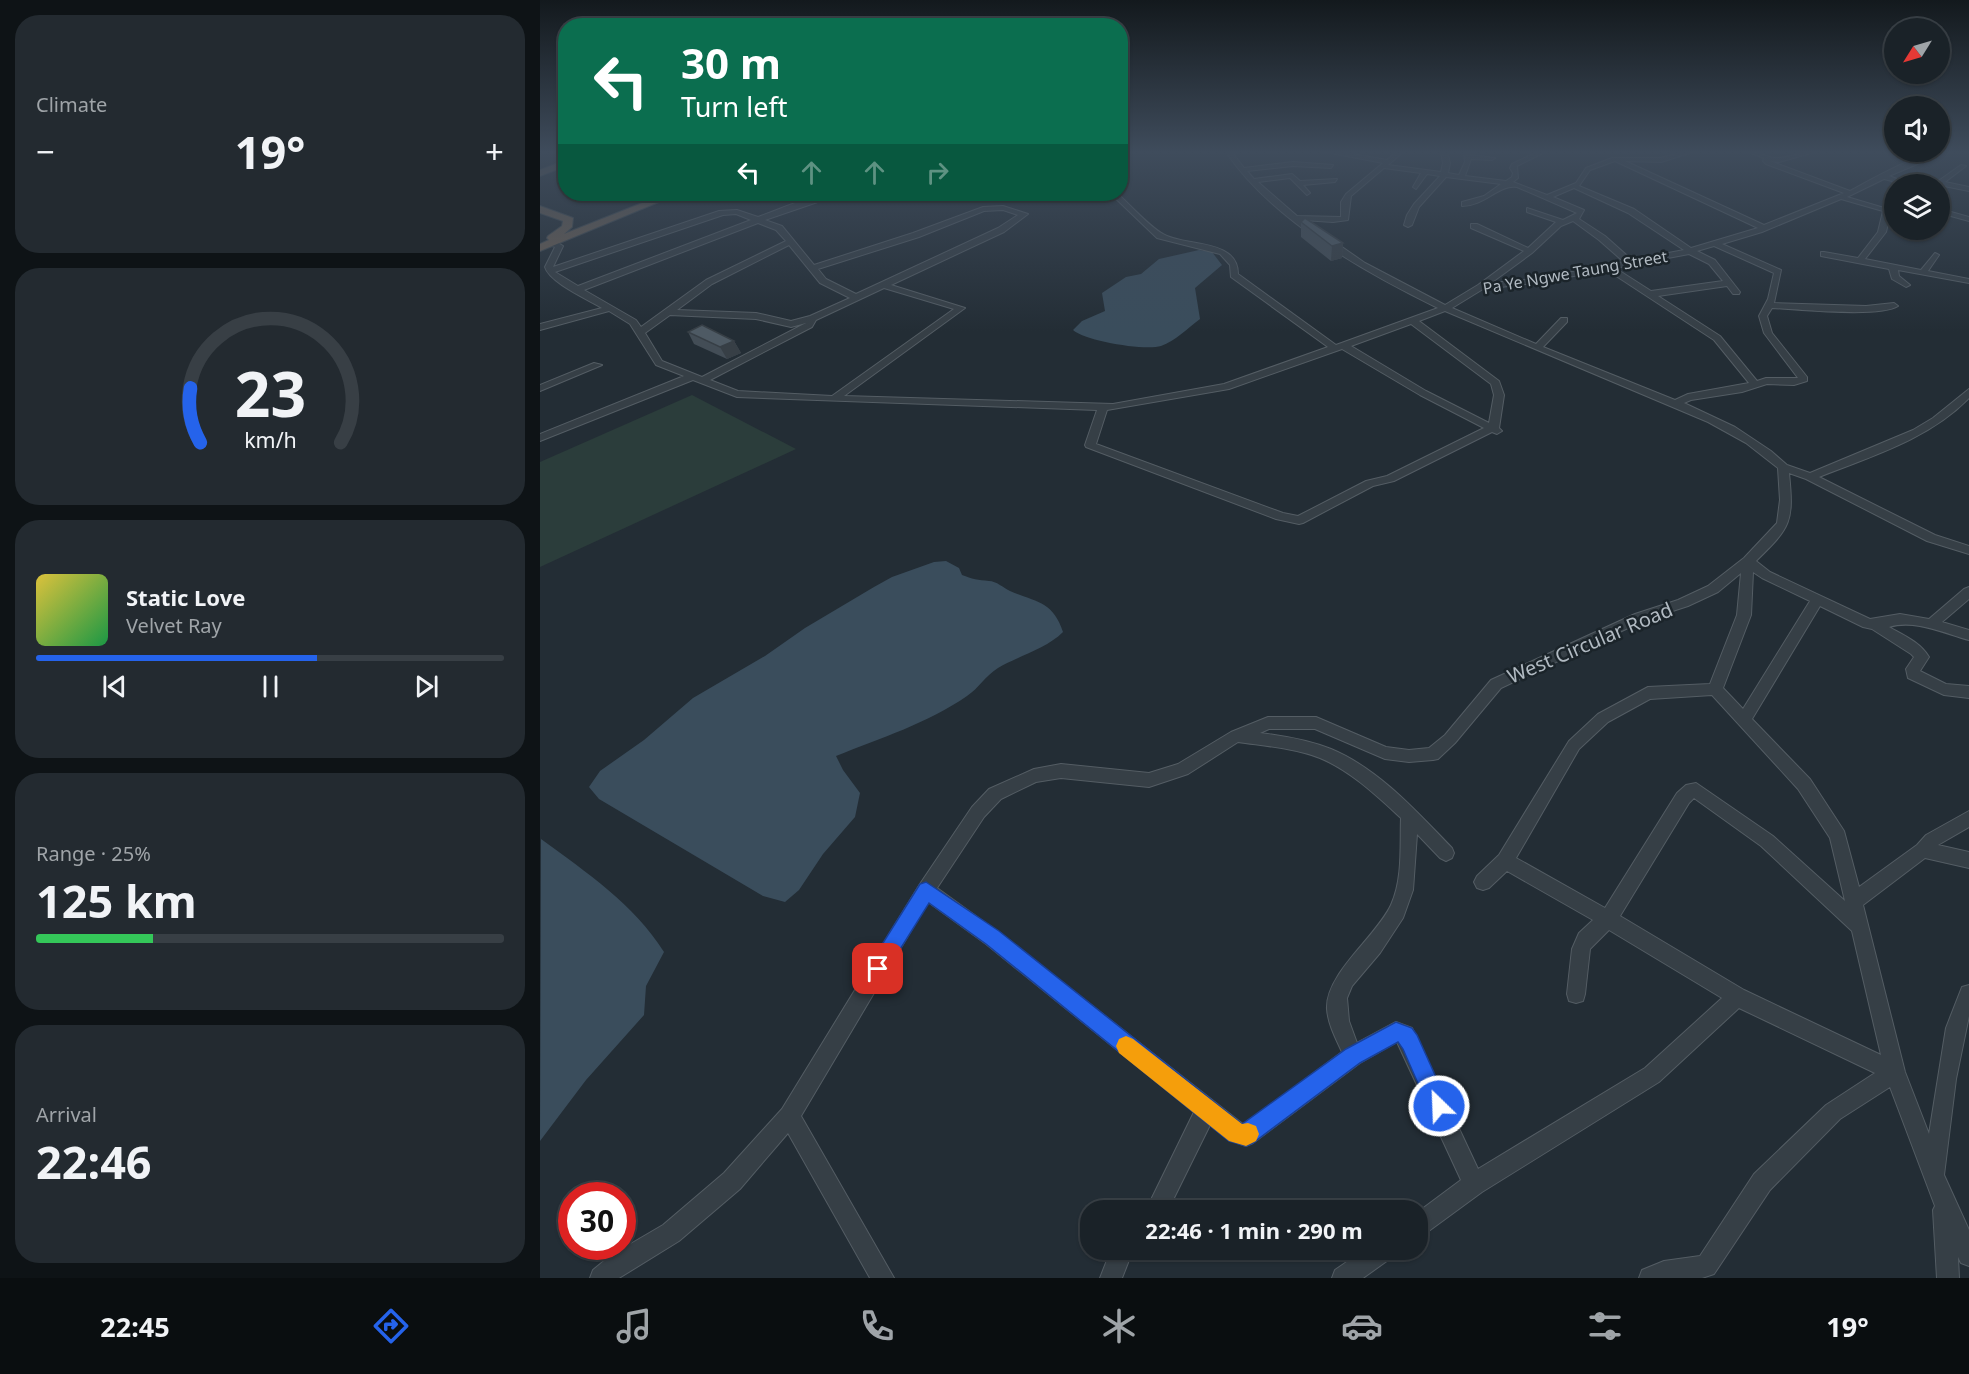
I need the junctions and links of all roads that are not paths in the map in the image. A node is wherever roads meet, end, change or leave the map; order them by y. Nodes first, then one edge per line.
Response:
1 (548, 212) edge
2 (628, 212) edge
3 (782, 212) edge
4 (976, 212) edge
5 (1016, 212) edge
6 (1133, 212) edge
7 (1287, 212) edge
8 (1345, 212) edge
9 (1412, 212) edge
10 (1535, 212) edge
11 (1580, 212) edge
12 (1632, 212) edge
13 (1729, 212) edge
14 (1803, 212) edge
15 (1887, 212) edge
16 (1950, 214) edge
17 (1294, 218) junction
18 (1573, 219) junction
19 (1969, 219) edge
20 (756, 220) junction
21 (1563, 222) junction
22 (570, 223) junction
23 (597, 224) junction
24 (1408, 225) dead end
25 (1474, 226) dead end
26 (1764, 228) junction
27 (790, 242) junction
28 (1714, 243) junction
29 (544, 245) edge
30 (1528, 251) junction
31 (1690, 251) junction
32 (1824, 254) dead end
33 (1935, 255) dead end
34 (1860, 260) junction
35 (1629, 262) junction
36 (1893, 266) junction
37 (1608, 267) junction
38 (811, 269) junction
39 (550, 272) junction
40 (1923, 272) junction
41 (1969, 282) edge
42 (1730, 283) junction
43 (884, 285) junction
44 (1906, 285) dead end
45 (1481, 287) junction
46 (575, 290) junction
47 (1736, 292) dead end
48 (1651, 294) junction
49 (857, 298) junction
50 (1769, 305) junction
51 (1894, 306) dead end
52 (1446, 308) junction
53 (607, 309) junction
54 (670, 312) junction
55 (813, 318) junction
56 (1564, 320) dead end
57 (1413, 321) junction
58 (540, 327) edge
59 (639, 333) junction
60 (1339, 347) junction
61 (1537, 348) junction
62 (597, 365) dead end
63 (696, 379) junction
64 (1755, 384) junction
65 (540, 388) edge
66 (1969, 392) edge
67 (834, 399) junction
68 (1675, 404) junction
69 (1103, 407) junction
70 (1495, 430) junction
71 (540, 438) edge
72 (1783, 467) junction
73 (1810, 477) junction
74 (1969, 550) edge
75 (1748, 561) junction
76 (1969, 591) edge
77 (1817, 600) junction
78 (1931, 624) junction
79 (1877, 626) junction
80 (1969, 635) edge
81 (1715, 689) junction
82 (1969, 692) edge
83 (1744, 720) junction
84 (1236, 736) junction
85 (1409, 816) junction
86 (1969, 818) edge
87 (1923, 850) junction
88 (1446, 853) dead end
89 (1969, 860) edge
90 (1505, 861) junction
91 (1483, 882) dead end
92 (926, 890) junction
93 (1854, 901) junction
94 (1608, 919) junction
95 (1860, 926) junction
96 (1576, 994) dead end
97 (1969, 994) edge
98 (1737, 996) junction
99 (1353, 1056) junction
100 (1895, 1072) junction
101 (1206, 1110) junction
102 (789, 1116) junction
103 (1934, 1176) junction
104 (1474, 1184) junction
105 (1162, 1200) edge
106 (1944, 1202) junction
107 (1428, 1218) edge
108 (1969, 1255) edge
109 (1118, 1260) edge
110 (1369, 1260) edge
111 (601, 1278) edge
112 (883, 1278) edge
113 (1111, 1278) edge
114 (1343, 1278) edge
115 (1650, 1278) edge
116 (1948, 1278) edge

1 - 22 highway
2 - 23 highway
3 - 20 street
4 - 38 street
5 - 43 street
6 - 60 street
7 - 17 street
8 - 17 street
9 - 24 street
10 - 21 street
11 - 18 street
12 - 31 street
13 - 26 street
14 - 26 street, Pa Ye Ngwe Taung Street
15 - 34 street
16 - 19 street
17 - 52 street
18 - 21 street
18 - 35 street
20 - 27 street
20 - 39 street
20 - 46 street
21 - 30 street
22 - 23 highway
22 - 29 highway
23 - 29 highway
25 - 30 street
26 - 28 street, Pa Ye Ngwe Taung Street
27 - 38 street
27 - 54 street
28 - 31 street, Pa Ye Ngwe Taung Street
28 - 50 street
29 - 39 street
30 - 45 street
31 - 35 street, Pa Ye Ngwe Taung Street
31 - 42 street
32 - 34 street
33 - 40 street
34 - 36 street
35 - 37 street, Pa Ye Ngwe Taung Street
36 - 40 street
36 - 44 street
37 - 45 street, Pa Ye Ngwe Taung Street
37 - 48 street
38 - 49 street
39 - 46 street, Pa Ye Ngwe Taung Street
40 - 41 street
42 - 47 street
42 - 48 street
43 - 49 street
43 - 67 street
45 - 52 street, Pa Ye Ngwe Taung Street
46 - 53 street, Pa Ye Ngwe Taung Street
48 - 64 street
49 - 55 street
50 - 51 street
50 - 64 street
52 - 57 street, Pa Ye Ngwe Taung Street
52 - 61 street
53 - 58 street
53 - 59 street, Pa Ye Ngwe Taung Street
54 - 55 street
54 - 59 street
55 - 63 street
56 - 61 street
57 - 60 street, Pa Ye Ngwe Taung Street
57 - 70 street
59 - 63 street, Pa Ye Ngwe Taung Street
60 - 69 street, Pa Ye Ngwe Taung Street
60 - 70 street
61 - 68 street
62 - 65 street
63 - 67 street, Pa Ye Ngwe Taung Street
63 - 71 street
64 - 68 street
66 - 73 street
67 - 69 street, Pa Ye Ngwe Taung Street
68 - 72 street
69 - 70 street
72 - 73 street
72 - 75 street, West Circular Road
73 - 74 street
75 - 77 street
75 - 81 street
75 - 84 street, West Circular Road
76 - 78 street
77 - 79 street
77 - 83 street
78 - 79 street
78 - 80 street
79 - 82 street
81 - 83 street
81 - 90 street
83 - 93 street
84 - 85 street
84 - 92 street, West Circular Road
85 - 88 street
85 - 99 street
86 - 87 street
87 - 89 street
87 - 93 street
90 - 91 street
90 - 94 street
92 - 101 street
92 - 102 street, West Circular Road
93 - 95 street
94 - 95 street
94 - 96 street
94 - 98 street
95 - 100 street
97 - 103 street
98 - 100 street
98 - 104 street
99 - 101 street
99 - 104 street
100 - 103 street
100 - 115 street
101 - 105 street
102 - 111 street, West Circular Road
102 - 112 street
103 - 106 street
104 - 107 street
106 - 108 street
106 - 116 street
109 - 113 street
110 - 114 street

